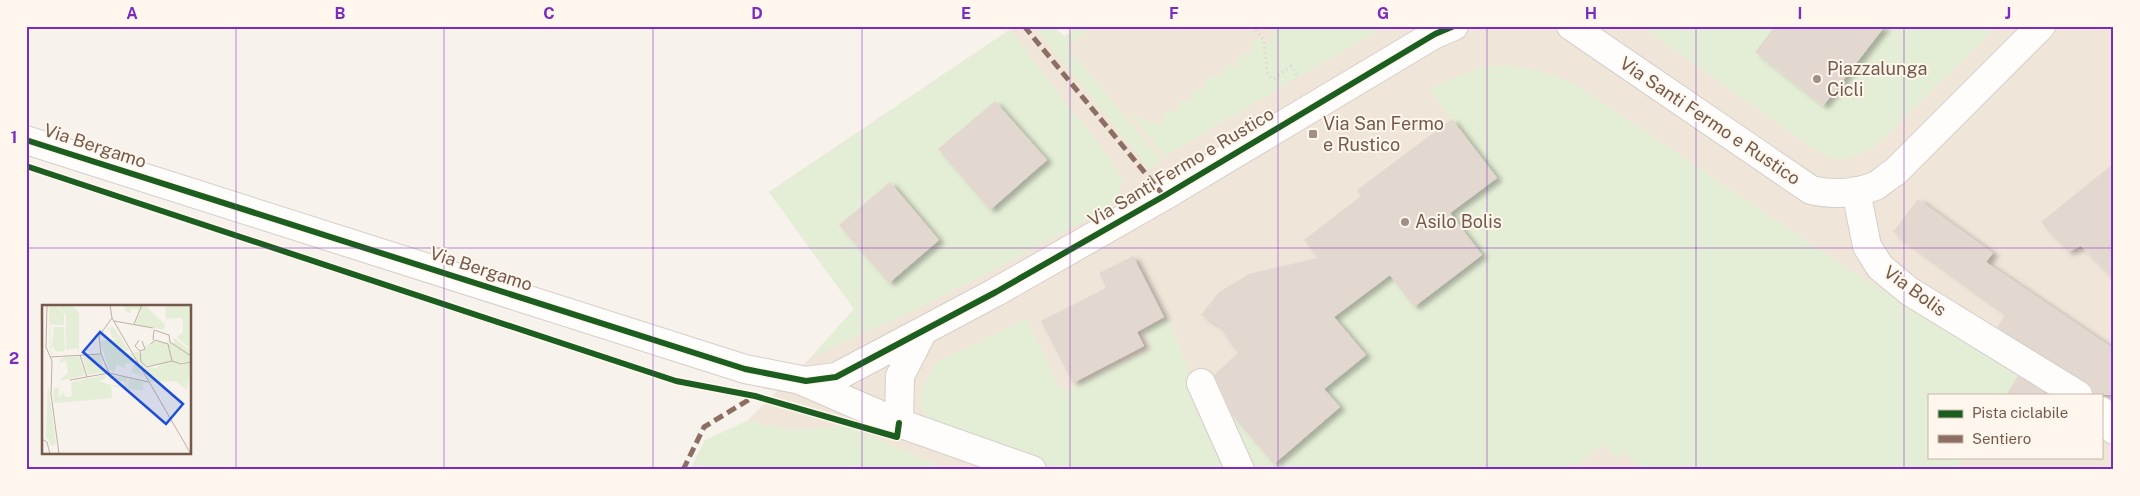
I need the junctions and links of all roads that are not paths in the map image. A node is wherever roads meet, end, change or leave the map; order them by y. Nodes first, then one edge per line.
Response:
1 (1454, 26) edge
2 (1571, 26) edge
3 (2042, 26) edge
4 (26, 140) edge
5 (1856, 191) junction
6 (923, 331) junction
7 (798, 380) junction
8 (1201, 383) dead end
9 (2076, 394) edge
10 (2102, 412) edge
11 (899, 423) junction
12 (2114, 430) edge
13 (1032, 470) edge
14 (1240, 470) edge

1 - 6 street, Via Santi Fermo e Rustico
2 - 5 street, Via Santi Fermo e Rustico
3 - 5 street
4 - 7 street, Via Bergamo
5 - 9 street, Via Bolis
6 - 7 street, Via Bergamo
6 - 11 street
7 - 11 street
8 - 14 street
10 - 12 street
11 - 13 street

